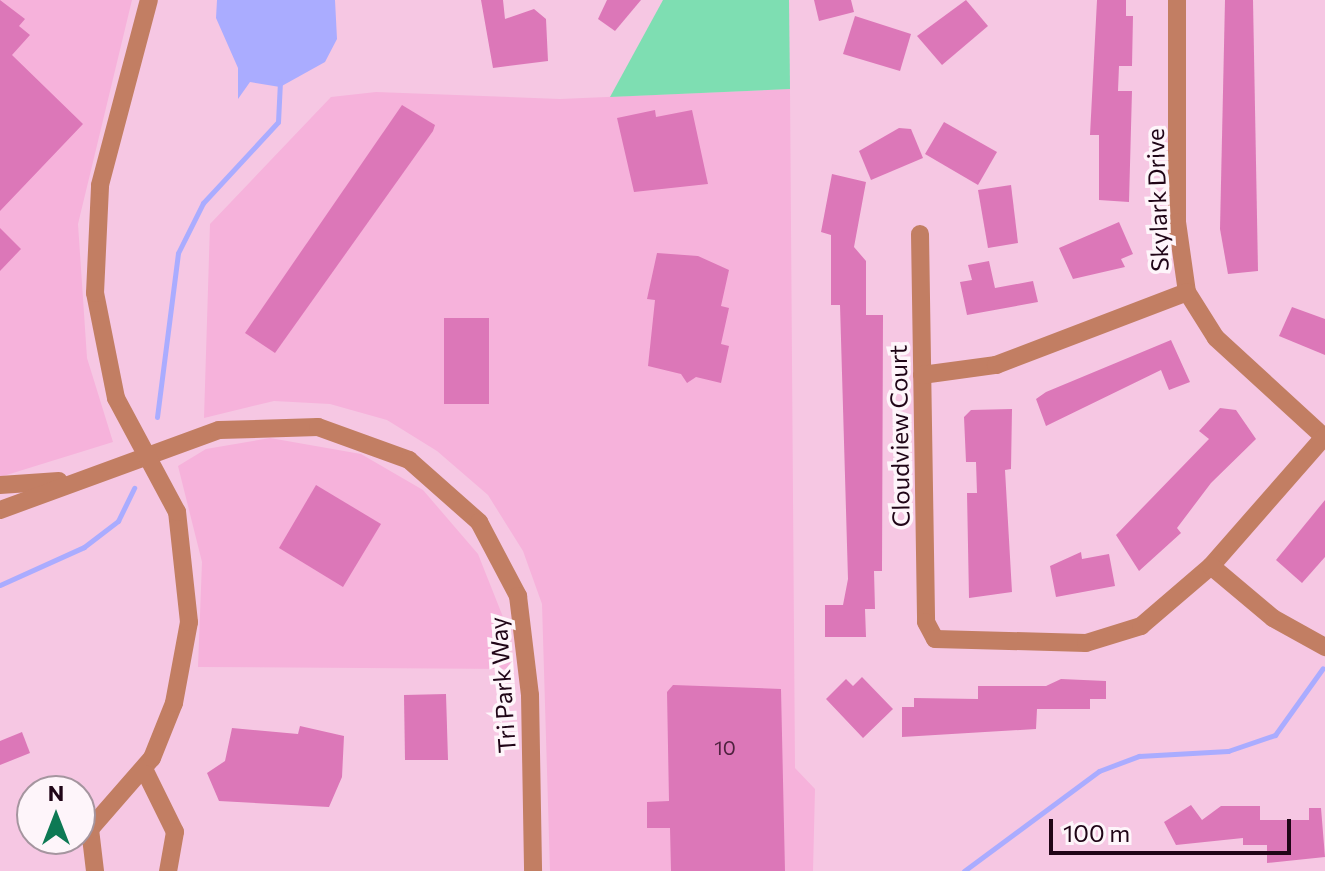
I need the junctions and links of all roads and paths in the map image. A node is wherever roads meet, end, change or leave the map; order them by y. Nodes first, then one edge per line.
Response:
1 (149, 0) edge
2 (1177, 0) edge
3 (920, 234) dead end
4 (1187, 292) junction
5 (922, 375) junction
6 (1324, 437) edge
7 (145, 453) junction
8 (70, 480) junction
9 (0, 485) edge
10 (0, 510) edge
11 (1211, 566) junction
12 (1325, 647) edge
13 (144, 769) junction
14 (95, 871) edge
15 (168, 871) edge
16 (533, 871) edge

1 - 7 street
2 - 4 street, Skylark Drive
3 - 5 street, Cloudview Court
4 - 5 street
4 - 6 street, Skylark Drive
5 - 11 street, Cloudview Court
6 - 11 street
7 - 8 street, Tri Park Way
7 - 13 street
7 - 16 street, Tri Park Way
8 - 9 street, Tri Park Way
8 - 10 street, Tri Park Way
11 - 12 street
13 - 14 street
13 - 15 street

